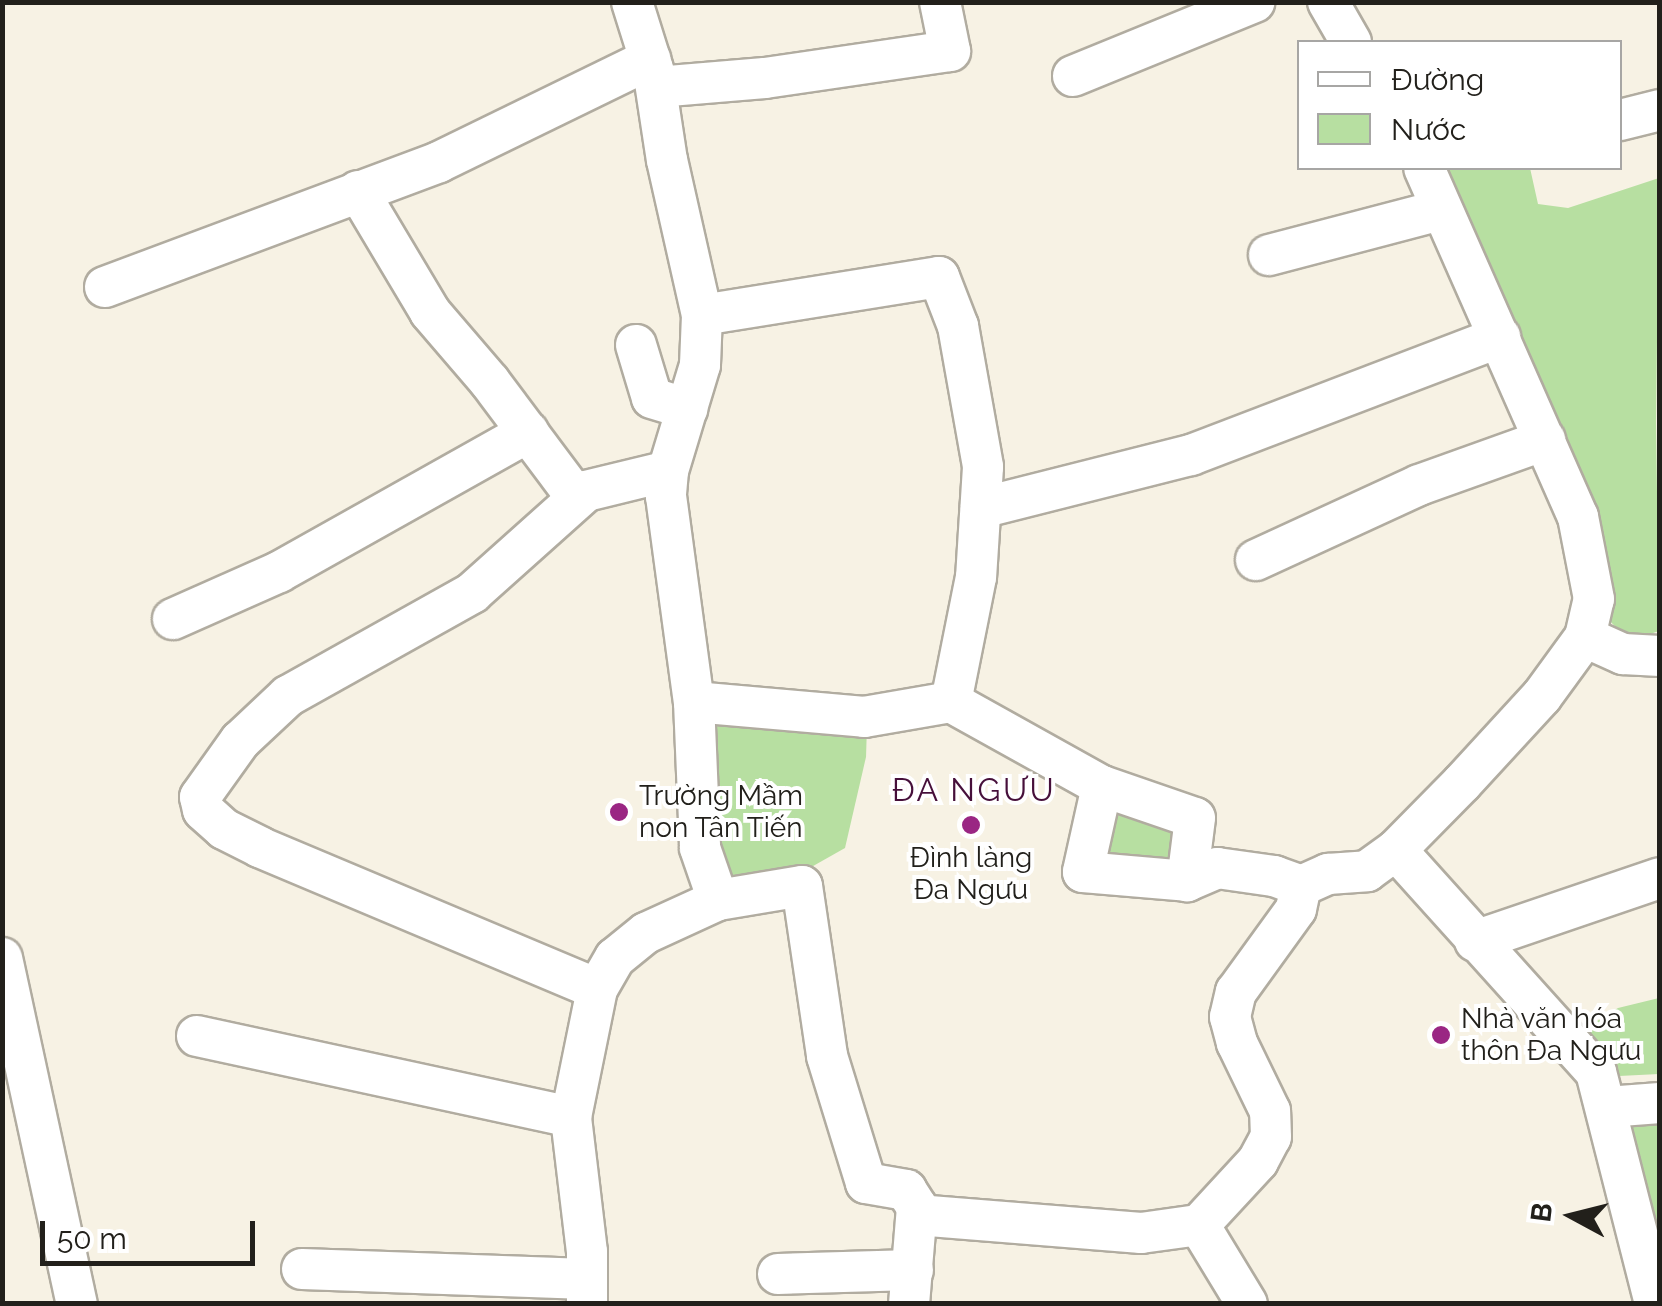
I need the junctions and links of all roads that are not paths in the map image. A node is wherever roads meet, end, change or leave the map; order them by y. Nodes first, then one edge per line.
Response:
1 (632, 2) edge
2 (940, 2) edge
3 (1254, 2) edge
4 (1328, 2) edge
5 (1350, 40) edge
6 (654, 73) junction
7 (1074, 76) dead end
8 (1660, 110) edge
9 (1622, 120) edge
10 (1433, 170) edge
11 (358, 192) junction
12 (1442, 210) junction
13 (1269, 256) dead end
14 (105, 287) dead end
15 (702, 315) junction
16 (1500, 337) junction
17 (636, 345) dead end
18 (687, 409) junction
19 (528, 432) junction
20 (1544, 440) junction
21 (668, 472) junction
22 (576, 497) junction
23 (981, 508) junction
24 (1256, 560) dead end
25 (173, 619) dead end
26 (1585, 637) junction
27 (1660, 656) edge
28 (694, 702) junction
29 (951, 702) junction
30 (1102, 786) junction
31 (1396, 850) junction
32 (1660, 878) edge
33 (1187, 881) junction
34 (1301, 886) junction
35 (718, 900) junction
36 (1475, 941) junction
37 (2, 958) edge
38 (597, 988) junction
39 (197, 1036) dead end
40 (1660, 1103) edge
41 (1606, 1106) junction
42 (571, 1117) junction
43 (917, 1215) junction
44 (1200, 1225) junction
45 (302, 1269) dead end
46 (778, 1274) dead end
47 (911, 1287) edge
48 (587, 1291) edge
49 (77, 1304) edge
50 (1248, 1304) edge
51 (1655, 1304) edge

1 - 6 street
2 - 6 street
3 - 7 street
4 - 5 street
6 - 11 street
6 - 15 street
8 - 9 street
10 - 12 street
11 - 14 street
11 - 19 street
12 - 13 street
12 - 16 street
15 - 18 street
15 - 23 street
16 - 20 street
16 - 23 street
17 - 18 street
18 - 21 street
19 - 22 street
19 - 25 street
20 - 24 street
20 - 26 street
21 - 22 street
21 - 28 street
22 - 38 street
23 - 29 street
26 - 27 street
26 - 31 street
28 - 29 street
28 - 35 street
29 - 30 street
30 - 33 street
30 - 33 street
31 - 34 street
31 - 36 street
32 - 36 street
33 - 34 street
34 - 44 street
35 - 38 street
35 - 43 street
36 - 41 street
37 - 49 street
38 - 42 street
39 - 42 street
40 - 41 street
41 - 51 street
42 - 48 street
43 - 44 street
43 - 47 street
44 - 50 street
45 - 48 street
46 - 47 street

